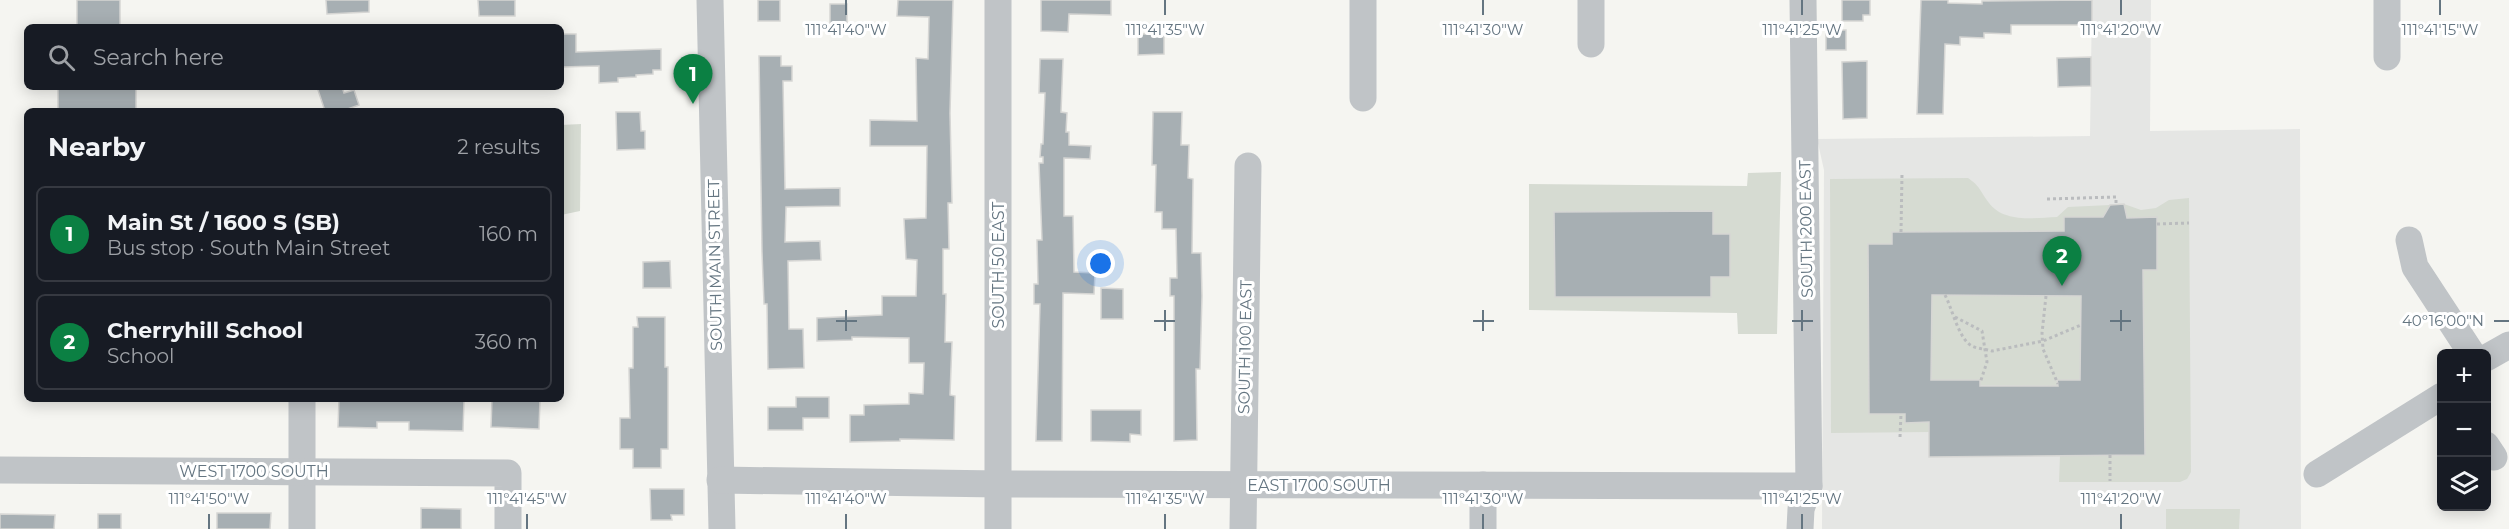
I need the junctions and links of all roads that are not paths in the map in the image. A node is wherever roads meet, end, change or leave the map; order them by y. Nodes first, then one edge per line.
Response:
1 (710, 0) edge
2 (998, 0) edge
3 (1363, 0) edge
4 (1591, 0) edge
5 (1803, 0) edge
6 (2387, 0) edge
7 (1591, 44) dead end
8 (2387, 57) dead end
9 (1363, 98) dead end
10 (1248, 166) dead end
11 (2409, 240) dead end
12 (2509, 345) edge
13 (2469, 349) edge
14 (2491, 356) edge
15 (2437, 399) edge
16 (302, 402) edge
17 (0, 470) edge
18 (302, 471) junction
19 (2317, 474) dead end
20 (720, 480) junction
21 (999, 484) junction
22 (1243, 485) junction
23 (1483, 485) junction
24 (1809, 486) junction
25 (302, 529) edge
26 (508, 529) edge
27 (722, 529) edge
28 (998, 529) edge
29 (1243, 529) edge
30 (1483, 529) edge
31 (1800, 529) edge

1 - 20 street, SOUTH MAIN STREET
2 - 21 street, SOUTH 50 EAST
3 - 9 street
4 - 7 street
5 - 24 street, SOUTH 200 EAST
6 - 8 street
10 - 22 street, SOUTH 100 EAST
11 - 13 street
12 - 14 street
15 - 19 street
16 - 18 street
17 - 18 street, WEST 1700 SOUTH
18 - 25 street
18 - 26 street, WEST 1700 SOUTH
20 - 21 street, EAST 1700 SOUTH
20 - 27 street, SOUTH MAIN STREET
21 - 22 street, EAST 1700 SOUTH
21 - 28 street, SOUTH 50 EAST
22 - 23 street, EAST 1700 SOUTH
22 - 29 street, SOUTH 100 EAST
23 - 24 street, EAST 1700 SOUTH
23 - 30 street
24 - 31 street, SOUTH 200 EAST

